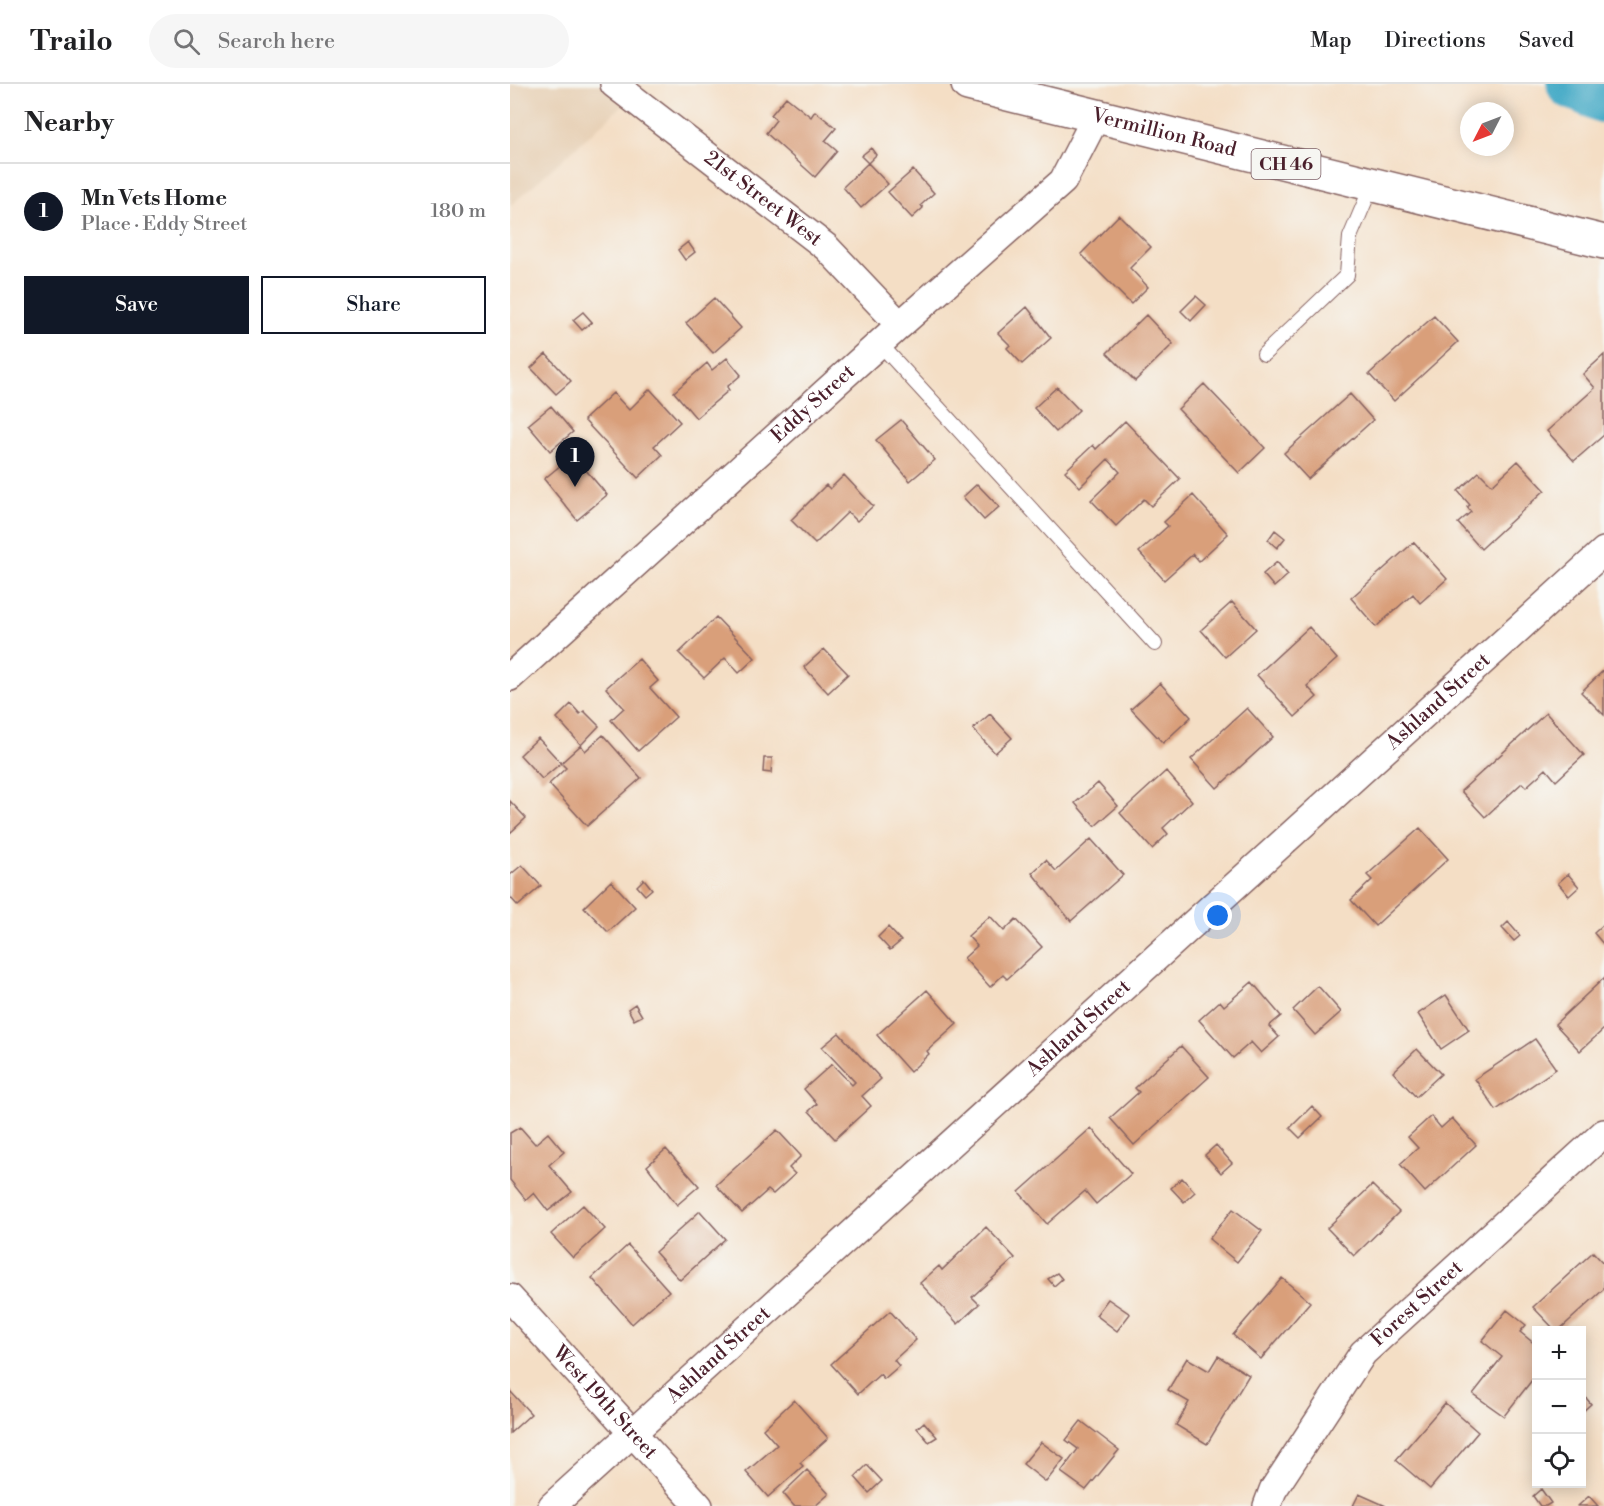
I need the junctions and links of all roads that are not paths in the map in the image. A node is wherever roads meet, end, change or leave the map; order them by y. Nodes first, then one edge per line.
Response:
1 (614, 84) edge
2 (968, 84) edge
3 (1096, 117) junction
4 (1372, 185) junction
5 (1604, 242) edge
6 (900, 325) junction
7 (880, 344) junction
8 (1264, 354) dead end
9 (1604, 551) edge
10 (1155, 644) dead end
11 (510, 677) edge
12 (1604, 1133) edge
13 (510, 1298) edge
14 (633, 1434) junction
15 (552, 1506) edge
16 (699, 1506) edge
17 (1267, 1506) edge

1 - 6 street, 21st Street West
2 - 3 main road, Vermillion Road / CH 46
3 - 4 main road, Vermillion Road / CH 46
3 - 6 street, Eddy Street
4 - 5 main road, Vermillion Road / CH 46
4 - 8 lane
6 - 7 street, Eddy Street
7 - 10 lane
7 - 11 street, Eddy Street
9 - 14 street, Ashland Street
12 - 17 street, Forest Street
13 - 14 street, West 19th Street
14 - 15 street, Ashland Street
14 - 16 street, West 19th Street

